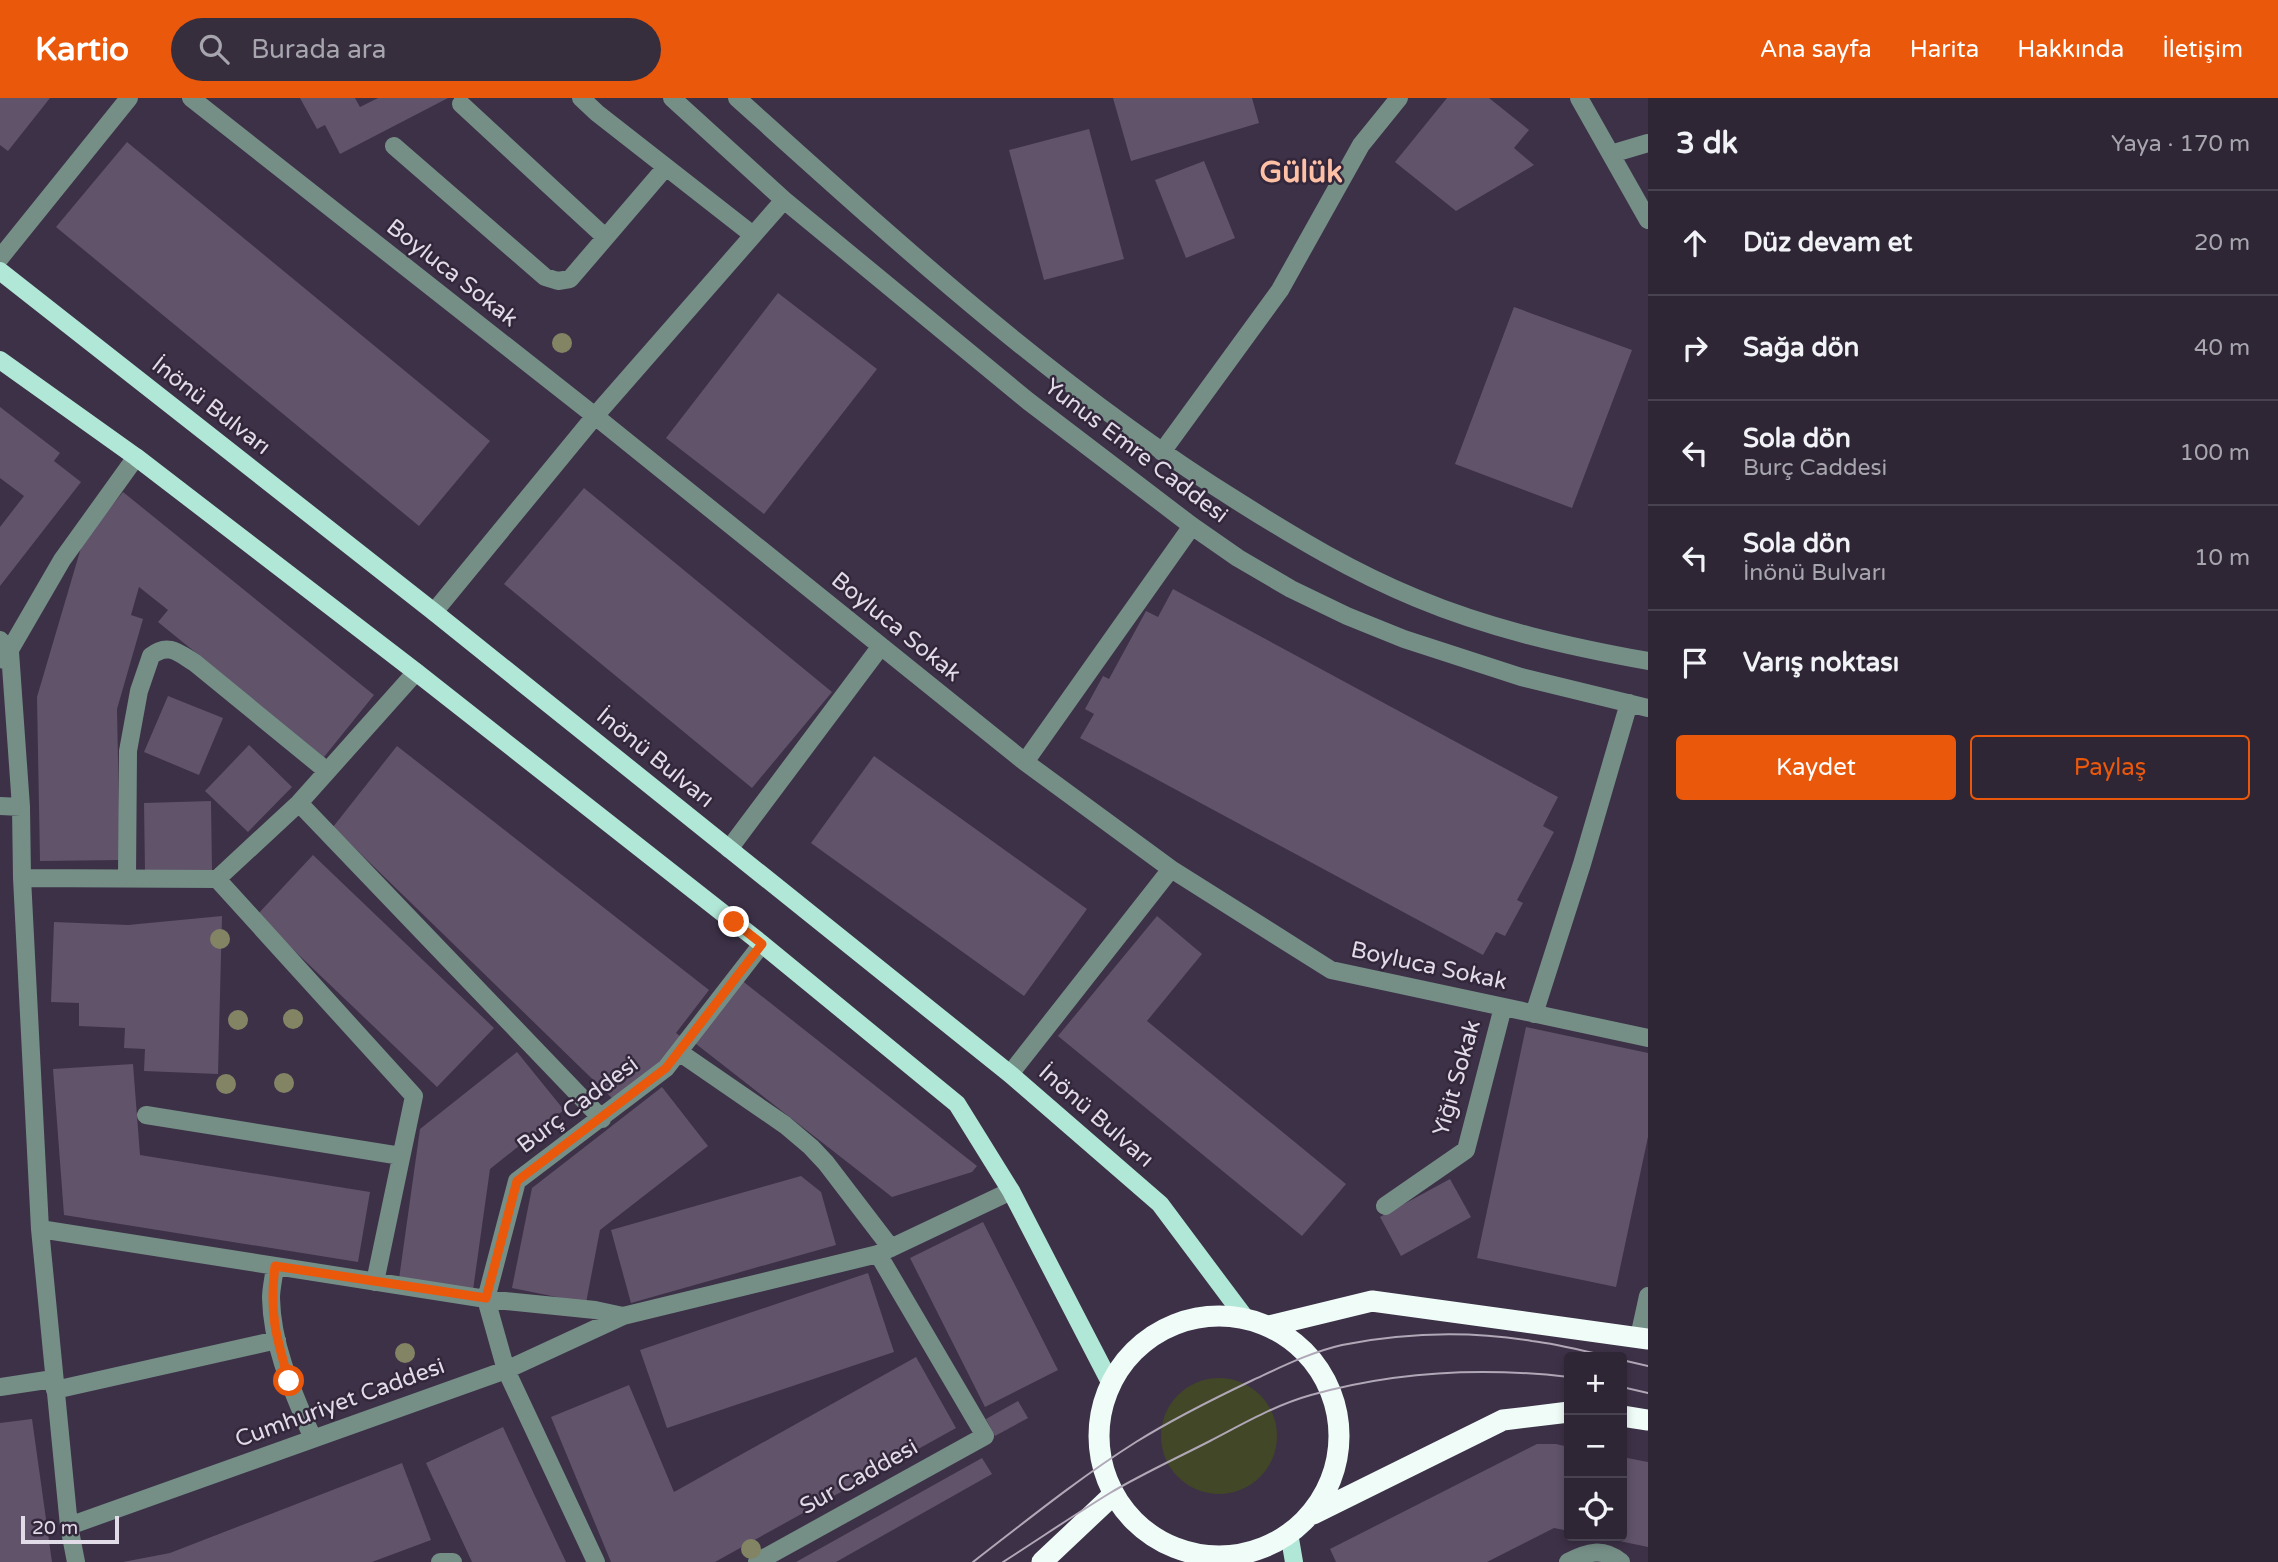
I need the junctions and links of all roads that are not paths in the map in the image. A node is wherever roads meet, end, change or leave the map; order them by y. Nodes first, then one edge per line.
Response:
1 (129, 98) edge
2 (191, 98) edge
3 (581, 98) edge
4 (672, 98) edge
5 (737, 98) edge
6 (1399, 98) edge
7 (1579, 98) edge
8 (461, 104) dead end
9 (1648, 143) edge
10 (394, 146) dead end
11 (1611, 154) junction
12 (666, 167) junction
13 (784, 200) junction
14 (1648, 220) edge
15 (753, 235) junction
16 (605, 237) junction
17 (0, 258) edge
18 (0, 271) edge
19 (0, 360) edge
20 (595, 416) junction
21 (1162, 452) junction
22 (136, 457) junction
23 (1192, 526) junction
24 (434, 612) junction
25 (881, 646) junction
26 (3, 652) edge
27 (1648, 662) edge
28 (416, 672) junction
29 (1629, 703) junction
30 (1648, 708) edge
31 (1025, 762) junction
32 (327, 771) junction
33 (299, 803) junction
34 (0, 806) edge
35 (21, 807) junction
36 (729, 849) junction
37 (1171, 869) junction
38 (23, 878) junction
39 (127, 878) junction
40 (217, 879) junction
41 (762, 944) junction
42 (1503, 1007) junction
43 (1534, 1014) junction
44 (1648, 1038) edge
45 (679, 1052) junction
46 (1010, 1074) junction
47 (146, 1115) dead end
48 (602, 1119) junction
49 (401, 1156) junction
50 (1011, 1191) junction
51 (1385, 1206) dead end
52 (40, 1229) junction
53 (884, 1251) junction
54 (275, 1266) junction
55 (375, 1282) junction
56 (1648, 1296) edge
57 (486, 1298) junction
58 (623, 1316) junction
59 (1245, 1319) junction
60 (1269, 1326) junction
61 (1643, 1338) edge
62 (277, 1340) junction
63 (506, 1370) junction
64 (54, 1384) junction
65 (1111, 1384) junction
66 (0, 1387) edge
67 (1564, 1413) edge
68 (1627, 1417) edge
69 (1648, 1420) edge
70 (313, 1439) junction
71 (1114, 1494) junction
72 (1308, 1517) junction
73 (69, 1526) junction
74 (1289, 1533) junction
75 (1191, 1555) edge
76 (76, 1562) edge
77 (440, 1562) edge
78 (453, 1562) edge
79 (596, 1562) edge
80 (757, 1562) edge
81 (1042, 1562) edge
82 (1165, 1562) edge
83 (1294, 1562) edge
84 (1568, 1562) edge
85 (1621, 1562) edge

1 - 17 street
2 - 20 street, Boyluca Sokak
3 - 12 street
4 - 13 street, Yunus Emre Caddesi
5 - 21 street, Yunus Emre Caddesi
6 - 21 street
7 - 11 street
8 - 16 street
9 - 11 street
10 - 16 street
11 - 14 street
12 - 15 street
12 - 16 street
13 - 15 street
13 - 23 street, Yunus Emre Caddesi
15 - 20 street
18 - 24 main road, İnönü Bulvarı
19 - 22 main road
20 - 24 street
20 - 25 street, Boyluca Sokak
21 - 27 street, Yunus Emre Caddesi
22 - 26 street
22 - 28 main road
23 - 29 street, Yunus Emre Caddesi
23 - 31 street
24 - 36 main road, İnönü Bulvarı
25 - 31 street, Boyluca Sokak
25 - 36 street
26 - 35 street
28 - 32 street
28 - 41 main road
29 - 30 street, Yunus Emre Caddesi
29 - 43 street
31 - 37 street, Boyluca Sokak
32 - 33 street
32 - 39 street
33 - 40 street
33 - 48 street
34 - 35 street
35 - 38 street
36 - 46 main road, İnönü Bulvarı
37 - 42 street, Boyluca Sokak
37 - 46 street
38 - 39 street
38 - 52 street
39 - 40 street
40 - 49 street
41 - 45 street, Burç Caddesi
41 - 50 main road
42 - 43 street, Boyluca Sokak
42 - 51 street, Yiğit Sokak
43 - 44 street, Boyluca Sokak
45 - 48 street, Burç Caddesi
45 - 53 street
46 - 59 main road, İnönü Bulvarı
47 - 49 street
48 - 57 street, Burç Caddesi
49 - 55 street
50 - 53 street
50 - 65 main road
52 - 54 street
52 - 64 street
53 - 58 street
53 - 80 street, Sur Caddesi
54 - 55 street
54 - 62 street
55 - 57 street
56 - 61 street
57 - 58 street
57 - 63 street
58 - 63 street, Cumhuriyet Caddesi
59 - 60 highway
59 - 65 highway
60 - 61 highway
60 - 72 highway
62 - 64 street
62 - 70 street
63 - 70 street, Cumhuriyet Caddesi
63 - 79 street
64 - 66 street
64 - 73 street
65 - 71 highway
67 - 72 highway
68 - 69 highway
70 - 73 street, Cumhuriyet Caddesi
71 - 75 highway
71 - 81 highway
72 - 74 highway
73 - 76 street
74 - 75 highway
74 - 83 main road
75 - 82 highway
77 - 78 street
84 - 85 street

